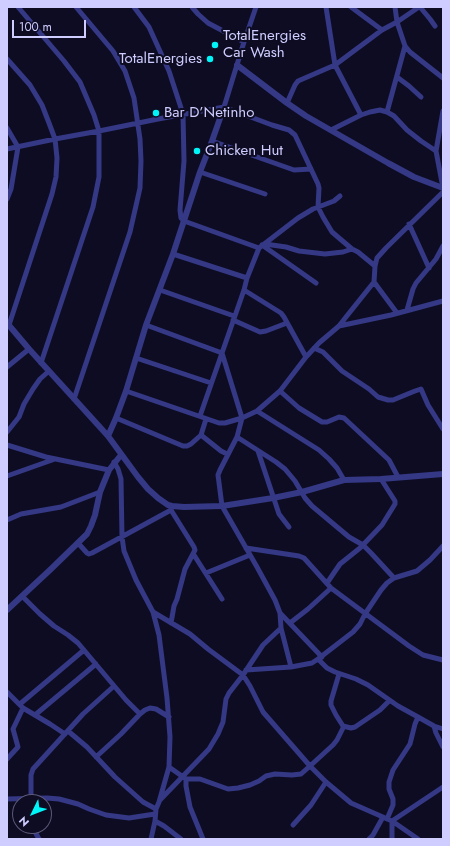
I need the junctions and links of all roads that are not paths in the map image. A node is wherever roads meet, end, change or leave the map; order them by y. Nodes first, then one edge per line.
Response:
1 (18, 7) edge
2 (76, 7) edge
3 (134, 7) edge
4 (192, 7) edge
5 (256, 7) edge
6 (326, 7) edge
7 (351, 7) edge
8 (395, 7) edge
9 (419, 7) edge
10 (397, 22) junction
11 (435, 26) dead end
12 (382, 30) junction
13 (244, 42) junction
14 (405, 46) junction
15 (7, 59) edge
16 (237, 65) junction
17 (335, 66) junction
18 (397, 77) junction
19 (443, 78) edge
20 (421, 97) dead end
21 (287, 103) junction
22 (224, 107) junction
23 (443, 111) edge
24 (387, 112) junction
25 (183, 114) junction
26 (361, 115) junction
27 (138, 123) junction
28 (7, 128) edge
29 (331, 130) junction
30 (99, 131) junction
31 (55, 139) junction
32 (212, 141) junction
33 (18, 147) junction
34 (7, 149) edge
35 (436, 150) junction
36 (311, 169) junction
37 (200, 172) junction
38 (443, 188) edge
39 (443, 192) edge
40 (265, 194) dead end
41 (340, 196) dead end
42 (7, 199) edge
43 (318, 207) junction
44 (184, 221) junction
45 (409, 224) junction
46 (262, 245) junction
47 (443, 246) edge
48 (352, 249) junction
49 (172, 254) junction
50 (375, 266) junction
51 (428, 268) junction
52 (247, 278) junction
53 (374, 282) junction
54 (316, 283) dead end
55 (160, 290) junction
56 (244, 290) junction
57 (443, 301) edge
58 (407, 310) junction
59 (397, 313) junction
60 (233, 318) junction
61 (287, 322) junction
62 (8, 324) edge
63 (146, 325) junction
64 (340, 326) junction
65 (314, 348) junction
66 (29, 349) junction
67 (222, 353) junction
68 (306, 357) junction
69 (136, 358) junction
70 (41, 362) junction
71 (7, 367) edge
72 (49, 371) junction
73 (212, 383) junction
74 (126, 391) junction
75 (280, 391) junction
76 (74, 399) junction
77 (257, 411) junction
78 (200, 416) junction
79 (116, 418) junction
80 (242, 418) junction
81 (206, 419) junction
82 (443, 429) edge
83 (7, 432) edge
84 (201, 435) junction
85 (108, 436) junction
86 (237, 437) junction
87 (7, 445) edge
88 (258, 451) junction
89 (121, 454) junction
90 (227, 454) junction
91 (56, 459) junction
92 (114, 462) junction
93 (109, 470) junction
94 (443, 474) edge
95 (7, 476) edge
96 (398, 477) junction
97 (380, 479) junction
98 (344, 480) junction
99 (100, 492) junction
100 (302, 492) junction
101 (273, 498) junction
102 (222, 506) junction
103 (172, 508) junction
104 (7, 520) edge
105 (289, 528) dead end
106 (122, 537) junction
107 (78, 543) junction
108 (363, 545) junction
109 (443, 546) edge
110 (246, 548) junction
111 (194, 555) junction
112 (250, 555) junction
113 (206, 574) junction
114 (394, 578) junction
115 (327, 583) junction
116 (331, 588) junction
117 (22, 596) junction
118 (222, 599) dead end
119 (7, 610) edge
120 (153, 612) junction
121 (280, 613) junction
122 (365, 614) junction
123 (171, 623) junction
124 (290, 623) junction
125 (281, 628) junction
126 (84, 650) junction
127 (320, 658) junction
128 (443, 660) edge
129 (96, 664) junction
130 (291, 667) junction
131 (245, 673) junction
132 (339, 674) junction
133 (114, 686) junction
134 (7, 692) edge
135 (389, 701) junction
136 (21, 706) junction
137 (140, 714) junction
138 (35, 715) junction
139 (169, 717) junction
140 (418, 717) junction
141 (343, 726) junction
142 (434, 726) junction
143 (443, 729) edge
144 (67, 732) junction
145 (443, 747) edge
146 (96, 757) junction
147 (7, 759) edge
148 (310, 766) junction
149 (169, 767) junction
150 (185, 778) junction
151 (326, 782) junction
152 (443, 787) edge
153 (31, 794) edge
154 (52, 798) edge
155 (159, 802) junction
156 (155, 812) junction
157 (387, 819) junction
158 (155, 821) junction
159 (293, 825) dead end
160 (151, 839) edge
161 (181, 839) edge
162 (203, 839) edge
163 (369, 839) edge
164 (392, 839) edge
165 (418, 839) edge

1 - 30 street
2 - 27 street
3 - 25 street
4 - 13 street
5 - 13 street
6 - 17 street
7 - 12 street
8 - 10 street
9 - 10 street
9 - 11 street
10 - 12 street
10 - 14 street
12 - 17 street
13 - 16 street
14 - 18 street
14 - 19 street
15 - 31 street
16 - 21 street
16 - 22 street
17 - 21 street
17 - 26 street
18 - 20 street
18 - 24 street
21 - 29 street
22 - 25 street
22 - 32 street
22 - 36 street
23 - 35 street
24 - 26 street
24 - 35 street
25 - 27 street
25 - 44 street
26 - 29 street
27 - 30 street
27 - 76 street
28 - 33 street
29 - 38 street
30 - 31 street
30 - 70 street
31 - 33 street
31 - 62 street
32 - 36 street
32 - 37 street
33 - 34 street
33 - 42 street
35 - 38 street
36 - 43 street
37 - 40 street
37 - 44 street
39 - 45 street
41 - 43 street
43 - 46 street
43 - 48 street
44 - 46 street
44 - 49 street
45 - 50 street
45 - 51 street
46 - 48 street
46 - 52 street
46 - 54 street
47 - 51 street
48 - 50 street
49 - 52 street
49 - 55 street
50 - 53 street
51 - 58 street
52 - 56 street
53 - 59 street
53 - 64 street
55 - 60 street
55 - 63 street
56 - 60 street
56 - 61 street
57 - 58 street
58 - 59 street
59 - 64 street
60 - 61 street
60 - 67 street
61 - 68 street
62 - 66 street
63 - 67 street
63 - 69 street
64 - 65 street
65 - 68 street
65 - 82 street
66 - 70 street
66 - 71 street
67 - 73 street
67 - 80 street
68 - 75 street
69 - 73 street
69 - 74 street
70 - 72 street
72 - 76 street
72 - 83 street
73 - 78 street
74 - 78 street
74 - 79 street
75 - 77 street
75 - 96 street
76 - 85 street
77 - 80 street
77 - 98 street
78 - 81 street
79 - 84 street
79 - 85 street
80 - 81 street
80 - 86 street
81 - 84 street
84 - 90 street
85 - 89 street
86 - 88 street
86 - 90 street
87 - 91 street
88 - 100 street
88 - 101 street
89 - 92 street
89 - 103 street
90 - 102 street
91 - 93 street
91 - 95 street
92 - 93 street
92 - 106 street
93 - 99 street
94 - 96 street
96 - 97 street
97 - 98 street
97 - 108 street
98 - 100 street
99 - 104 street
99 - 107 street
100 - 101 street
100 - 108 street
101 - 102 street
101 - 105 street
102 - 103 street
102 - 110 street
103 - 106 street
103 - 111 street
106 - 107 street
106 - 120 street
107 - 117 street
108 - 114 street
108 - 115 street
109 - 114 street
110 - 112 street
110 - 115 street
111 - 113 street
111 - 123 street
112 - 113 street
112 - 121 street
113 - 118 street
114 - 122 street
115 - 116 street
116 - 122 street
116 - 124 street
117 - 119 street
117 - 126 street
120 - 123 street
120 - 139 street
121 - 124 street
121 - 125 street
122 - 127 street
122 - 128 street
123 - 131 street
124 - 127 street
125 - 130 street
125 - 131 street
126 - 129 street
126 - 136 street
127 - 130 street
127 - 132 street
129 - 133 street
129 - 138 street
130 - 131 street
131 - 148 street
131 - 150 street
132 - 135 street
132 - 141 street
133 - 137 street
133 - 144 street
134 - 136 street
135 - 140 street
135 - 141 street
136 - 138 street
136 - 147 street
137 - 139 street
137 - 146 street
138 - 144 street
139 - 149 street
140 - 142 street
140 - 157 street
141 - 148 street
142 - 143 street
142 - 145 street
144 - 146 street
144 - 153 street
146 - 156 street
148 - 150 street
148 - 151 street
149 - 150 street
149 - 155 street
150 - 155 street
150 - 162 street
151 - 157 street
151 - 159 street
152 - 157 street
154 - 156 street
155 - 156 street
156 - 158 street
157 - 163 street
157 - 164 street
157 - 165 street
158 - 160 street
158 - 161 street

